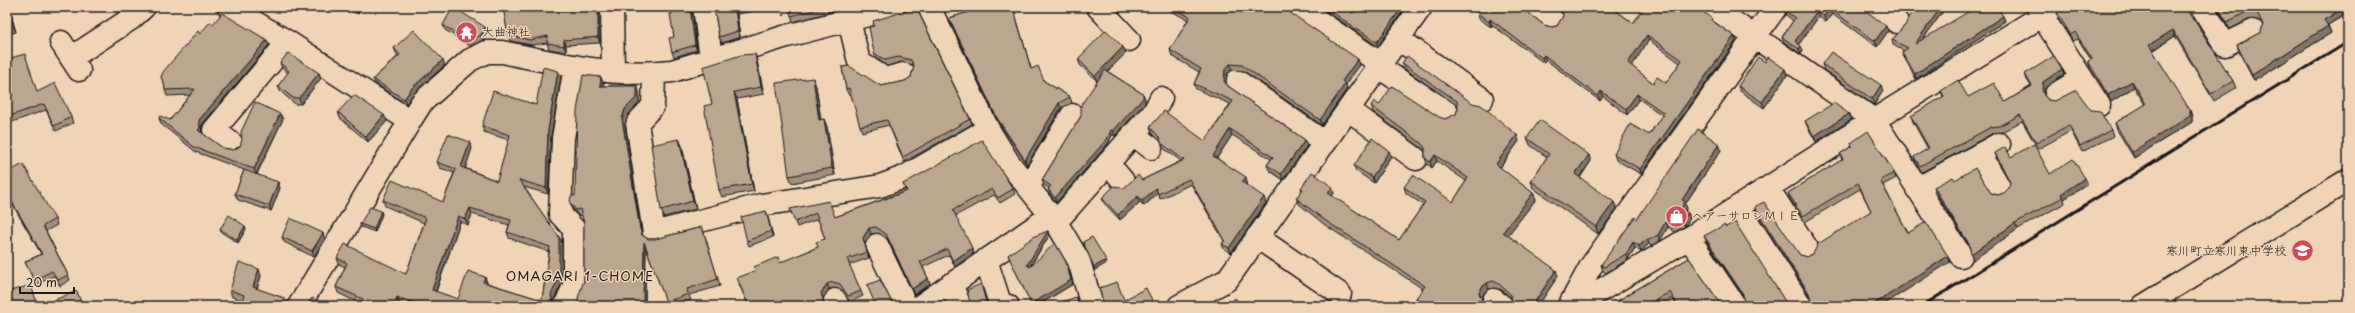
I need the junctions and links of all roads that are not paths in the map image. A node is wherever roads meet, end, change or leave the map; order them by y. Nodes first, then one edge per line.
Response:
1 (144, 7) edge
2 (229, 7) edge
3 (612, 7) edge
4 (704, 7) edge
5 (899, 7) edge
6 (929, 7) edge
7 (1098, 7) edge
8 (1298, 7) edge
9 (1421, 7) edge
10 (1534, 7) edge
11 (1712, 7) edge
12 (1776, 7) edge
13 (1876, 7) edge
14 (2206, 8) edge
15 (2049, 11) edge
16 (849, 20) junction
17 (1553, 20) dead end
18 (1897, 22) dead end
19 (2253, 30) dead end
20 (1756, 36) junction
21 (1399, 39) junction
22 (1129, 40) dead end
23 (288, 42) junction
24 (70, 57) dead end
25 (711, 58) junction
26 (575, 66) junction
27 (1380, 66) junction
28 (613, 72) junction
29 (654, 73) junction
30 (904, 74) dead end
31 (2082, 78) junction
32 (1238, 81) dead end
33 (2056, 94) dead end
34 (1161, 98) dead end
35 (1482, 99) dead end
36 (2099, 105) dead end
37 (1349, 110) junction
38 (1448, 113) dead end
39 (1072, 115) dead end
40 (1874, 120) junction
41 (410, 121) junction
42 (988, 129) junction
43 (1133, 134) junction
44 (1324, 143) junction
45 (232, 144) dead end
46 (1999, 144) dead end
47 (1151, 148) dead end
48 (1980, 154) junction
49 (1416, 159) dead end
50 (1108, 163) junction
51 (2348, 180) edge
52 (1123, 181) dead end
53 (1028, 187) junction
54 (1768, 188) junction
55 (1917, 188) junction
56 (2000, 188) dead end
57 (1738, 207) junction
58 (1054, 218) junction
59 (1257, 237) junction
60 (1689, 238) junction
61 (877, 245) dead end
62 (1808, 250) dead end
63 (1961, 256) dead end
64 (986, 260) junction
65 (951, 284) junction
66 (1340, 294) dead end
67 (299, 306) edge
68 (565, 306) edge
69 (906, 306) edge
70 (920, 306) edge
71 (960, 306) edge
72 (1008, 306) edge
73 (1092, 306) edge
74 (1179, 306) edge
75 (1569, 306) edge
76 (1574, 306) edge
77 (1735, 306) edge
78 (1801, 306) edge
79 (2143, 306) edge

1 - 24 street
2 - 23 street
3 - 28 street
4 - 25 street
5 - 16 street
6 - 42 street
7 - 22 street
8 - 27 street
9 - 21 street
10 - 17 street
11 - 20 street
12 - 20 street
13 - 18 street
14 - 19 street
15 - 31 street
15 - 40 street
16 - 25 street
16 - 30 street
20 - 40 street
20 - 75 street
21 - 27 street
21 - 35 street
23 - 41 street
23 - 45 street
25 - 29 street
26 - 28 street
26 - 41 street
26 - 68 street
27 - 37 street
27 - 38 street
28 - 29 street
29 - 42 street
31 - 33 street
31 - 36 street
32 - 44 street
34 - 43 street
37 - 44 street
37 - 49 street
39 - 53 street
40 - 54 street
40 - 55 street
41 - 67 street
42 - 53 street
43 - 47 street
43 - 50 street
44 - 59 street
46 - 48 street
48 - 55 street
48 - 56 street
50 - 52 street
50 - 58 street
51 - 79 street
53 - 58 street
54 - 57 street
54 - 62 street
55 - 63 street
57 - 60 street
57 - 78 street
58 - 64 street
58 - 73 street
59 - 66 street
59 - 74 street
60 - 76 street
60 - 77 street
61 - 69 street
64 - 65 street
64 - 72 street
65 - 70 street
65 - 71 street

